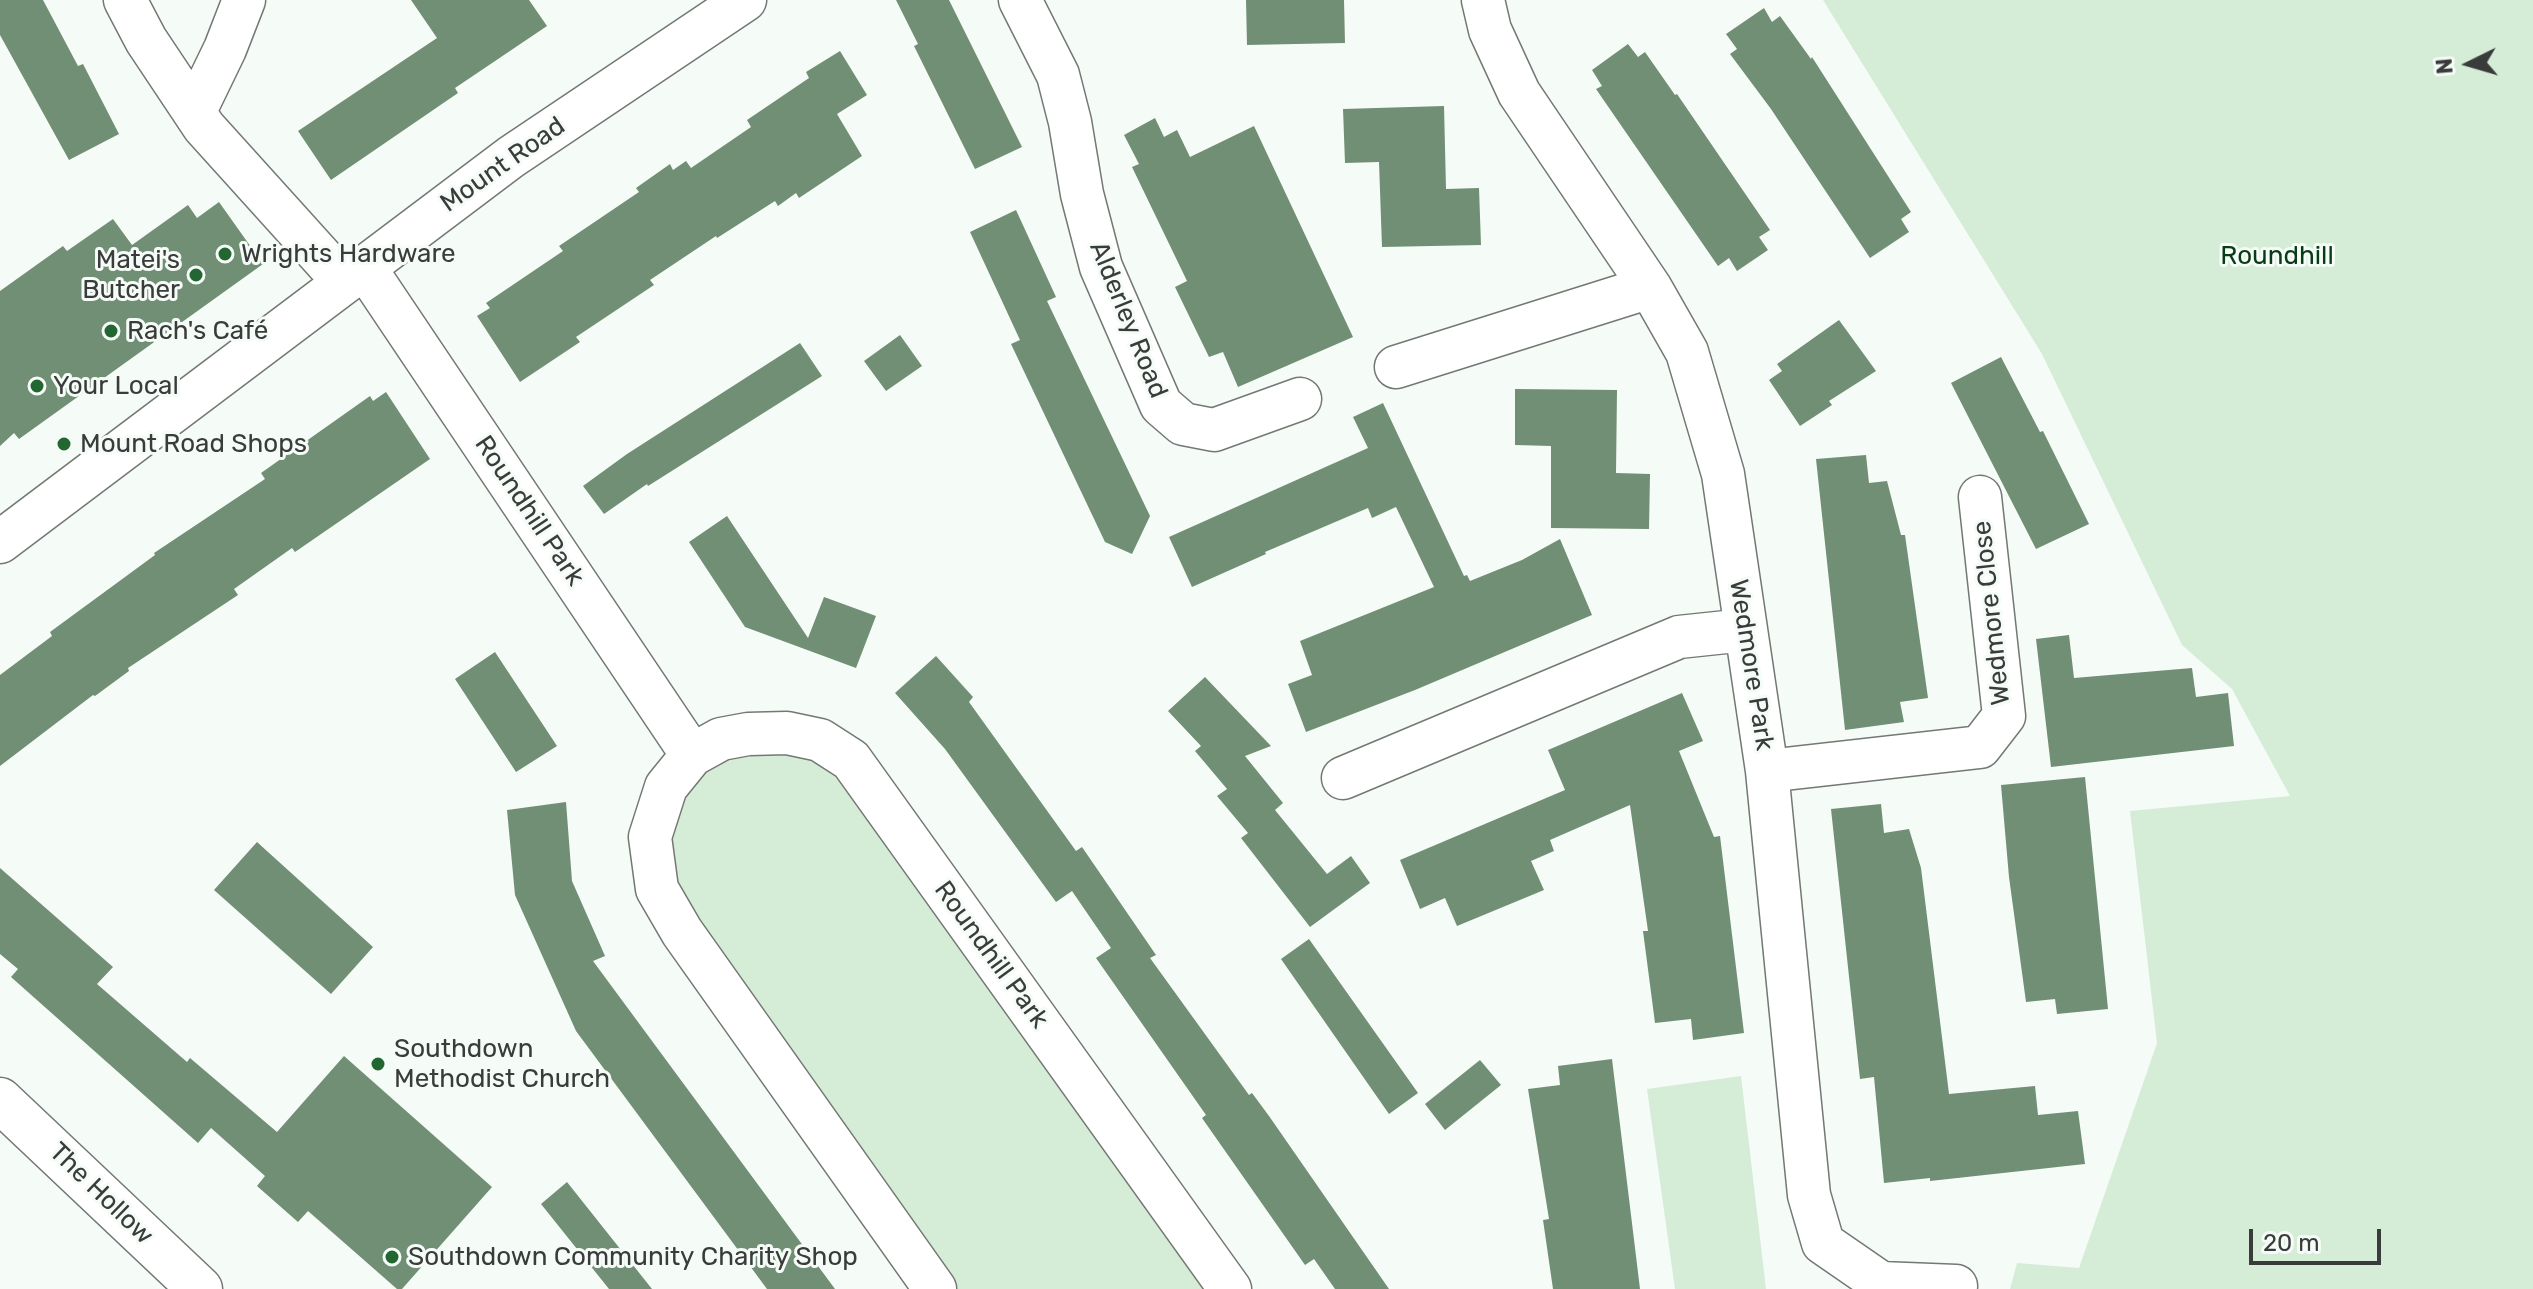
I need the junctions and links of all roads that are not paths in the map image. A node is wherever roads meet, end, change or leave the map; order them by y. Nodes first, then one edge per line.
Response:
1 (125, 0) edge
2 (244, 0) edge
3 (745, 0) edge
4 (1020, 0) edge
5 (1483, 0) edge
6 (195, 111) junction
7 (354, 275) junction
8 (1650, 287) junction
9 (1396, 367) dead end
10 (1300, 399) dead end
11 (1980, 497) dead end
12 (0, 542) edge
13 (1745, 630) junction
14 (692, 755) junction
15 (1767, 771) junction
16 (1343, 778) dead end
17 (0, 1100) edge
18 (1956, 1286) dead end
19 (200, 1289) edge
20 (935, 1289) edge
21 (1230, 1289) edge

1 - 6 street, Roundhill Park
2 - 6 street
3 - 7 street, Mount Road
4 - 10 street, Alderley Road
5 - 8 street, Wedmore Park
6 - 7 street, Roundhill Park
7 - 12 street, Mount Road
7 - 14 street, Roundhill Park
8 - 9 street
8 - 13 street, Wedmore Park
11 - 15 street, Wedmore Close
13 - 15 street, Wedmore Park
13 - 16 street
14 - 20 street, Roundhill Park
14 - 21 street, Roundhill Park
15 - 18 street, Wedmore Park
17 - 19 street, The Hollow

